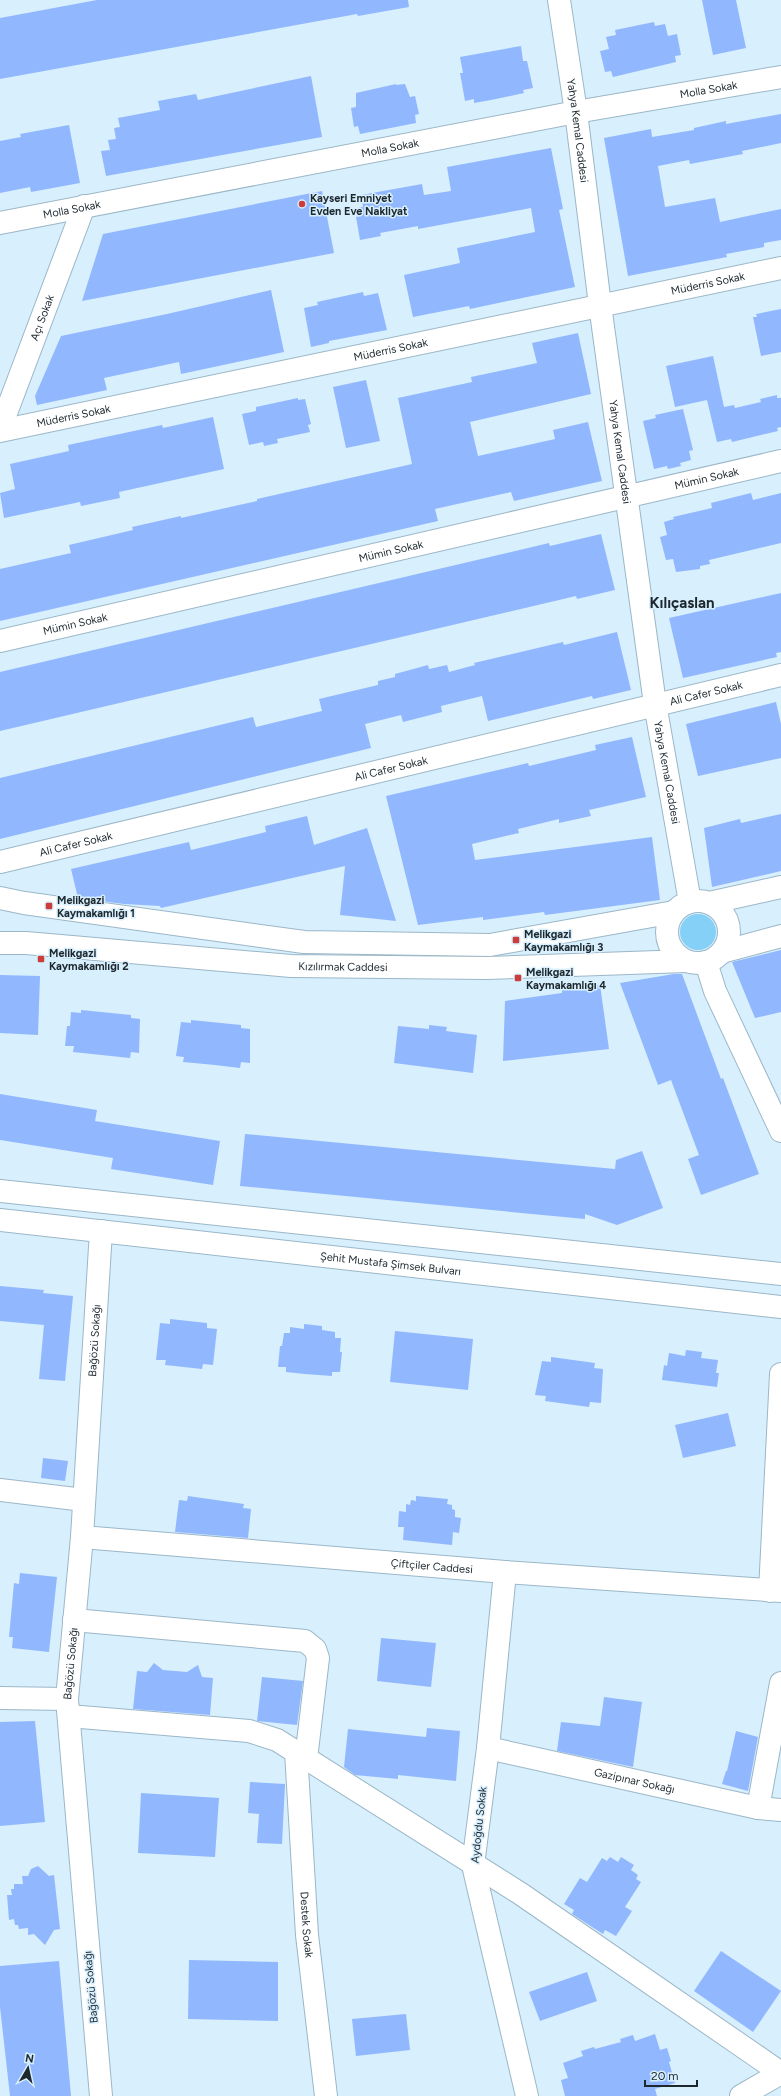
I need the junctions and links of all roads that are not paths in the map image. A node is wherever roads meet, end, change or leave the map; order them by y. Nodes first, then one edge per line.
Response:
1 (559, 0) edge
2 (781, 77) edge
3 (576, 112) junction
4 (84, 206) junction
5 (0, 223) edge
6 (781, 268) edge
7 (600, 305) junction
8 (0, 430) edge
9 (781, 461) edge
10 (628, 498) junction
11 (0, 641) edge
12 (781, 675) edge
13 (655, 704) junction
14 (0, 862) edge
15 (781, 887) edge
16 (0, 898) edge
17 (691, 906) junction
18 (781, 936) edge
19 (0, 943) edge
20 (705, 958) junction
21 (781, 1131) edge
22 (0, 1191) edge
23 (0, 1220) edge
24 (101, 1231) junction
25 (781, 1274) edge
26 (781, 1307) edge
27 (781, 1374) edge
28 (0, 1490) edge
29 (778, 1494) edge
30 (84, 1500) junction
31 (82, 1537) junction
32 (505, 1572) junction
33 (775, 1591) edge
34 (74, 1620) junction
35 (781, 1683) edge
36 (0, 1698) edge
37 (68, 1707) junction
38 (488, 1748) junction
39 (301, 1755) junction
40 (758, 1808) junction
41 (781, 1810) edge
42 (474, 1865) junction
43 (781, 2073) edge
44 (101, 2096) edge
45 (326, 2096) edge
46 (527, 2096) edge
47 (741, 2096) edge

1 - 3 street, Yahya Kemal Caddesi
2 - 3 street, Molla Sokak
3 - 4 street, Molla Sokak
3 - 7 street, Yahya Kemal Caddesi
4 - 5 street, Molla Sokak
4 - 8 street, Açı Sokak
6 - 7 street, Müderris Sokak
7 - 8 street, Müderris Sokak
7 - 10 street, Yahya Kemal Caddesi
9 - 10 street, Mümin Sokak
10 - 11 street, Mümin Sokak
10 - 13 street, Yahya Kemal Caddesi
12 - 13 street, Ali Cafer Sokak
13 - 14 street, Ali Cafer Sokak
13 - 17 street, Yahya Kemal Caddesi
15 - 17 street, Kızılırmak Caddesi
16 - 17 street, Kızılırmak Caddesi
17 - 20 street
17 - 20 street
18 - 20 street, Kızılırmak Caddesi
19 - 20 street, Kızılırmak Caddesi
20 - 21 street
22 - 25 street
23 - 24 street, Şehit Mustafa Şimsek Bulvarı
24 - 26 street, Şehit Mustafa Şimsek Bulvarı
24 - 30 street, Bağözü Sokağı
27 - 29 street
28 - 30 street
29 - 33 street
30 - 31 street, Bağözü Sokağı
31 - 32 street, Çiftçiler Caddesi
31 - 34 street, Bağözü Sokağı
32 - 33 street, Çiftçiler Caddesi
32 - 38 street, Aydoğdu Sokak
34 - 37 street, Bağözü Sokağı
34 - 39 street, Destek Sokak
35 - 40 street
36 - 37 street
37 - 39 street
37 - 44 street, Bağözü Sokağı
38 - 40 street, Gazipınar Sokağı
38 - 42 street, Aydoğdu Sokak
39 - 42 street
39 - 45 street, Destek Sokak
40 - 41 street, Gazipınar Sokağı
42 - 43 street
42 - 46 street, Aydoğdu Sokak
43 - 47 street

